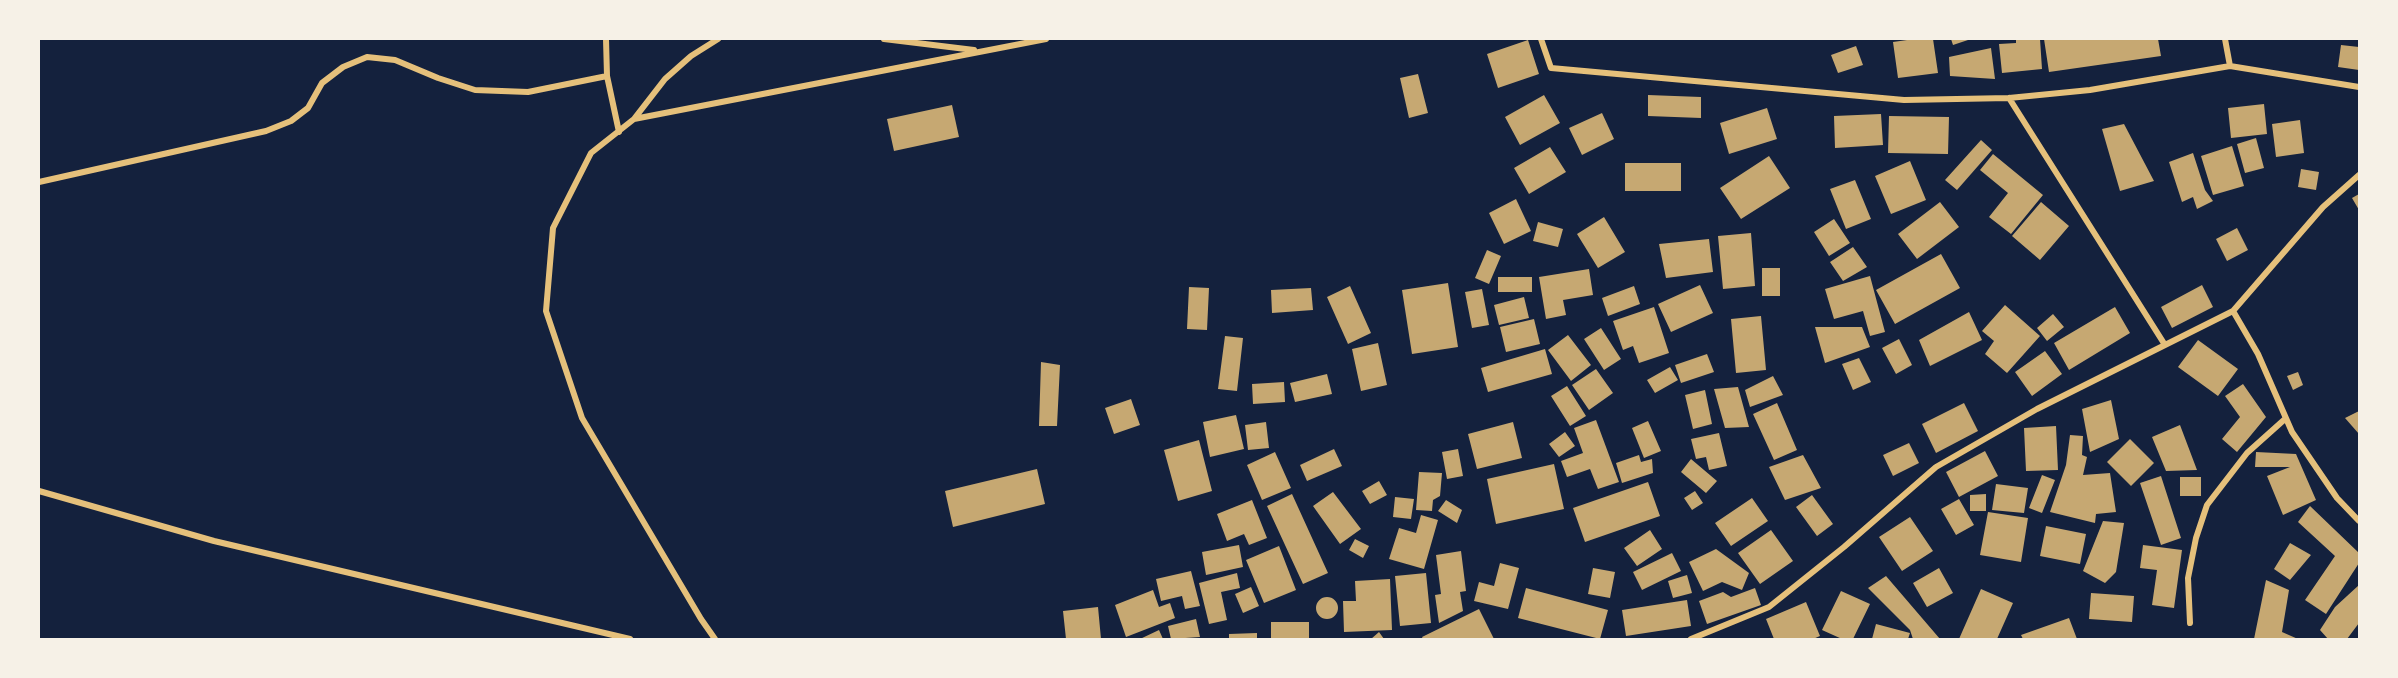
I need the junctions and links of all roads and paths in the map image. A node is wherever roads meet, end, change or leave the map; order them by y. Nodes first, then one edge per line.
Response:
1 (606, 39) edge
2 (718, 39) edge
3 (884, 39) edge
4 (1046, 39) edge
5 (1540, 39) edge
6 (2225, 39) edge
7 (980, 51) junction
8 (2230, 66) junction
9 (607, 76) junction
10 (2359, 87) edge
11 (2009, 98) junction
12 (634, 119) junction
13 (619, 132) junction
14 (2359, 175) edge
15 (39, 183) edge
16 (2233, 311) junction
17 (2165, 345) junction
18 (2285, 419) junction
19 (39, 491) edge
20 (2359, 521) edge
21 (2190, 623) dead end
22 (630, 639) edge
23 (715, 639) edge
24 (1691, 639) edge

1 - 9 street
2 - 12 street
3 - 7 street
4 - 7 street
5 - 11 street
6 - 8 street
7 - 12 street
8 - 10 street
8 - 11 street
9 - 13 street
9 - 15 street
11 - 17 street
12 - 13 street
13 - 23 street
14 - 16 street
16 - 17 street
16 - 18 street
17 - 24 street
18 - 20 street
18 - 21 street
19 - 22 street

